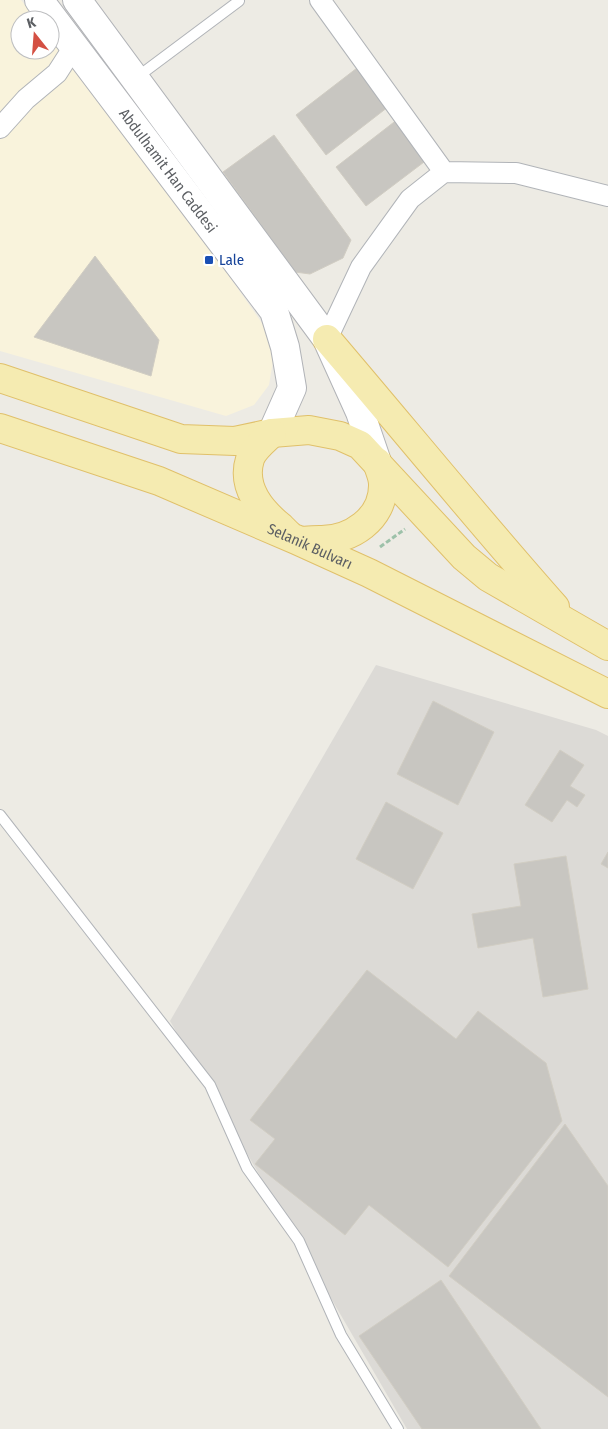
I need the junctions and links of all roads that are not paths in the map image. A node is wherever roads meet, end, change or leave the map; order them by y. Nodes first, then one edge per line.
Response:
1 (39, 0) edge
2 (76, 0) edge
3 (320, 0) edge
4 (239, 1) edge
5 (75, 45) junction
6 (135, 78) junction
7 (0, 128) edge
8 (444, 172) junction
9 (608, 196) edge
10 (327, 339) junction
11 (0, 378) edge
12 (0, 428) edge
13 (272, 433) junction
14 (378, 462) junction
15 (296, 540) junction
16 (570, 626) junction
17 (608, 646) edge
18 (608, 694) edge
19 (0, 815) edge
20 (398, 1429) edge

1 - 5 main road, Abdulhamit Han Caddesi
2 - 6 main road
3 - 8 street
4 - 6 lane
5 - 7 street
5 - 13 main road, Abdulhamit Han Caddesi
6 - 10 main road
8 - 9 street
8 - 10 street
10 - 14 main road
10 - 16 main road
11 - 13 main road
12 - 15 main road, Selanik Bulvarı
13 - 14 main road
13 - 15 main road
14 - 15 main road
14 - 16 main road
15 - 18 main road, Selanik Bulvarı
16 - 17 main road
19 - 20 lane

